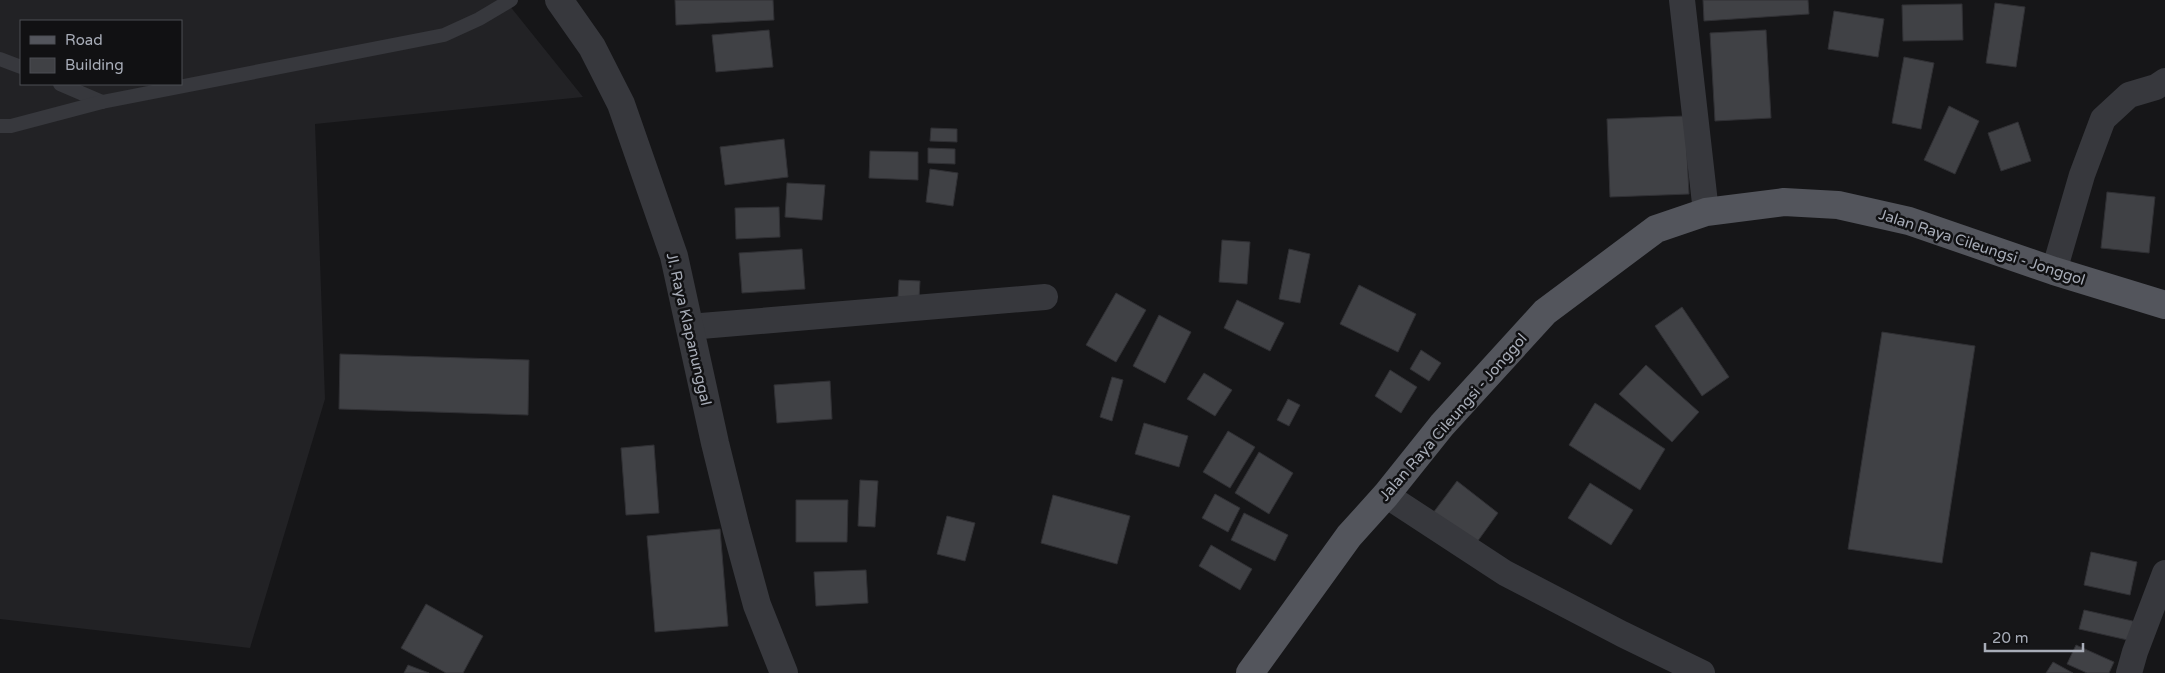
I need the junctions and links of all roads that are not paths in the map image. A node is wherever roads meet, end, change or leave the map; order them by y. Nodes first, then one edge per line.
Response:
1 (510, 0) edge
2 (559, 0) edge
3 (1682, 0) edge
4 (0, 59) edge
5 (20, 67) edge
6 (2165, 81) edge
7 (62, 85) edge
8 (102, 102) junction
9 (0, 126) edge
10 (1706, 212) junction
11 (2054, 271) junction
12 (1045, 297) dead end
13 (2165, 304) edge
14 (689, 327) junction
15 (1386, 495) junction
16 (2165, 573) edge
17 (784, 673) edge
18 (1250, 673) edge
19 (1702, 673) edge
20 (2129, 673) edge

1 - 8 lane
2 - 14 street, Jl. Raya Klapanunggal
3 - 10 street
4 - 5 lane
6 - 11 street
7 - 8 lane
8 - 9 lane
10 - 11 main road, Jalan Raya Cileungsi - Jonggol
10 - 15 main road, Jalan Raya Cileungsi - Jonggol
11 - 13 main road, Jalan Raya Cileungsi - Jonggol
12 - 14 street
14 - 17 street, Jl. Raya Klapanunggal
15 - 18 main road, Jalan Raya Cileungsi - Jonggol
15 - 19 street
16 - 20 street

